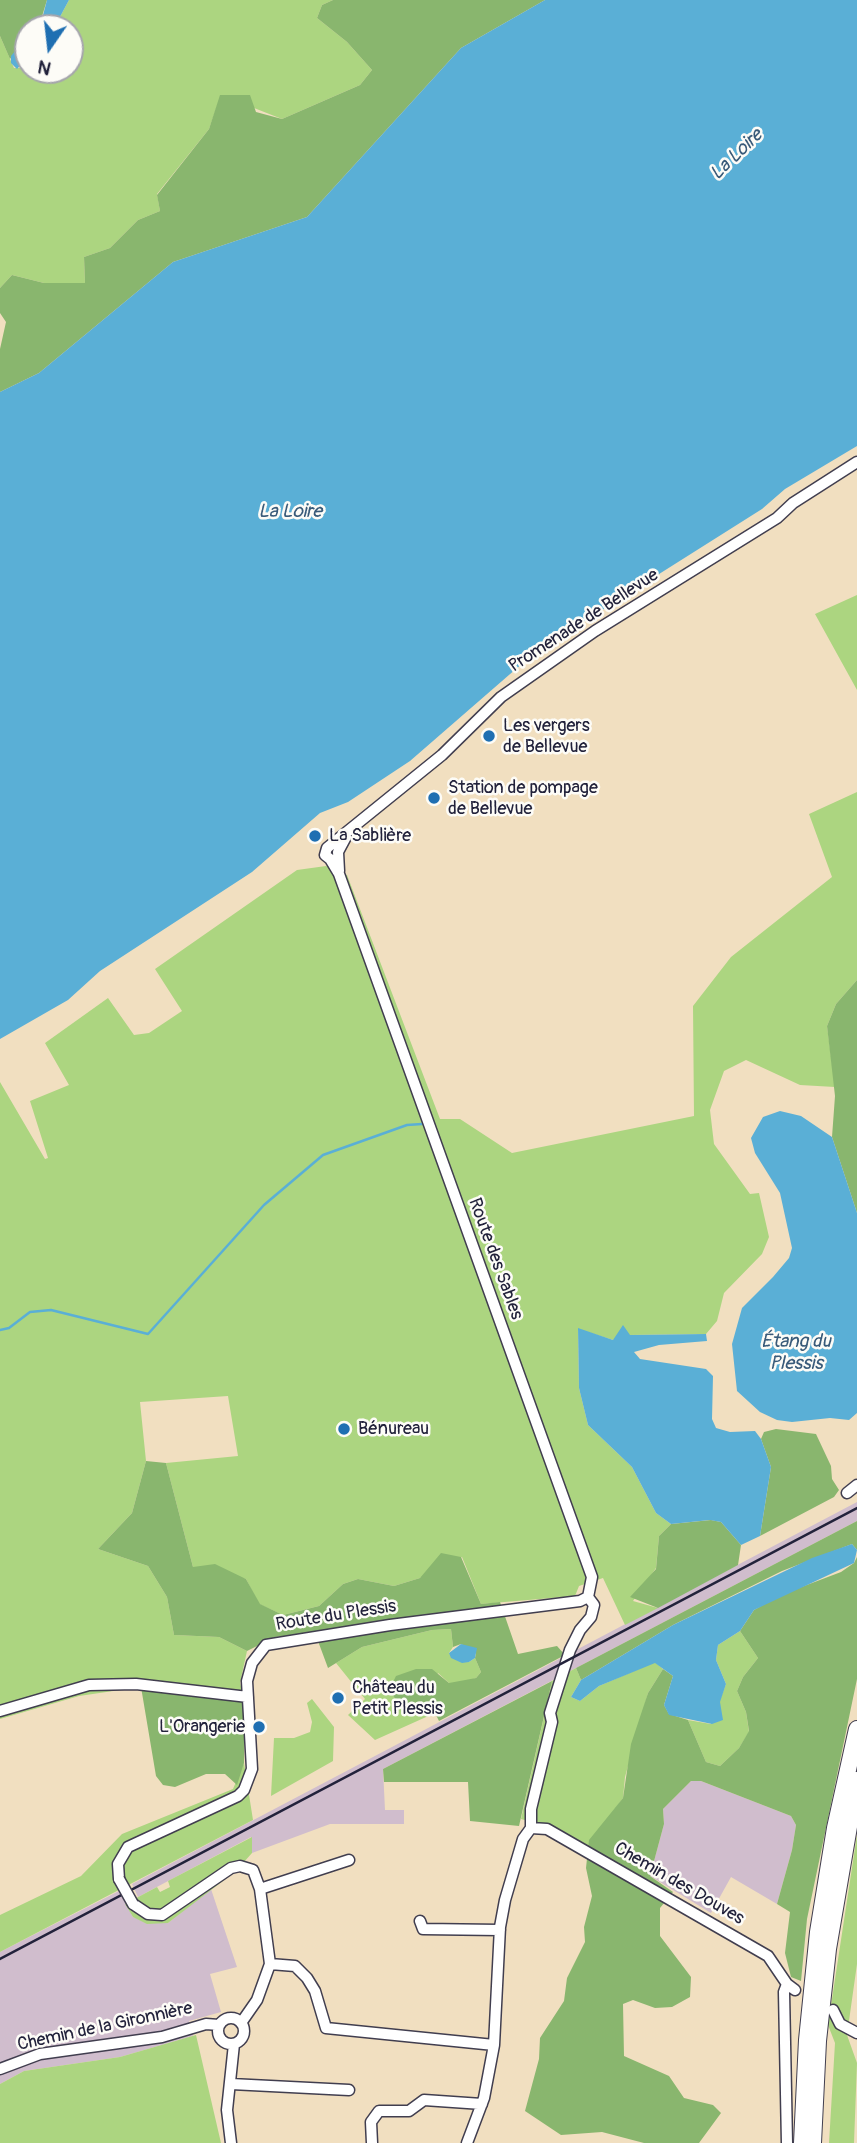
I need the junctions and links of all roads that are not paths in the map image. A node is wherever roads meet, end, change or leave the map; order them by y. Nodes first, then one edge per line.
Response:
1 (857, 462) edge
2 (334, 853) joint
3 (857, 1485) edge
4 (847, 1493) dead end
5 (588, 1597) junction
6 (248, 1697) junction
7 (0, 1711) edge
8 (857, 1729) edge
9 (857, 1780) edge
10 (531, 1828) junction
11 (349, 1860) dead end
12 (260, 1889) junction
13 (420, 1922) dead end
14 (499, 1930) junction
15 (270, 1964) junction
16 (833, 2010) dead end
17 (241, 2023) junction
18 (219, 2025) junction
19 (857, 2034) edge
20 (234, 2044) junction
21 (494, 2045) junction
22 (0, 2069) edge
23 (231, 2084) junction
24 (349, 2090) dead end
25 (482, 2104) junction
26 (231, 2143) edge
27 (372, 2143) edge
28 (467, 2143) edge
29 (787, 2143) edge
30 (802, 2143) edge
31 (813, 2143) edge

1 - 2 street, Promenade de Bellevue
2 - 5 street, Route des Sables
3 - 4 street
5 - 6 street, Route du Plessis
5 - 10 street, Route des Sables
6 - 7 street
6 - 12 street, Route du Plessis, bridge
8 - 30 highway
9 - 31 highway
10 - 14 street, Route des Sables
10 - 29 street, Chemin des Douves
11 - 12 street
12 - 15 street
13 - 14 street
14 - 21 street, Route des Sables
15 - 17 street
15 - 21 street
16 - 19 street
17 - 18 street
17 - 20 street
18 - 20 street
18 - 22 street, Chemin de la Gironnière
20 - 23 street
21 - 25 street, Route des Sables
23 - 24 street
23 - 26 street
25 - 27 street
25 - 28 street, Route des Sables

